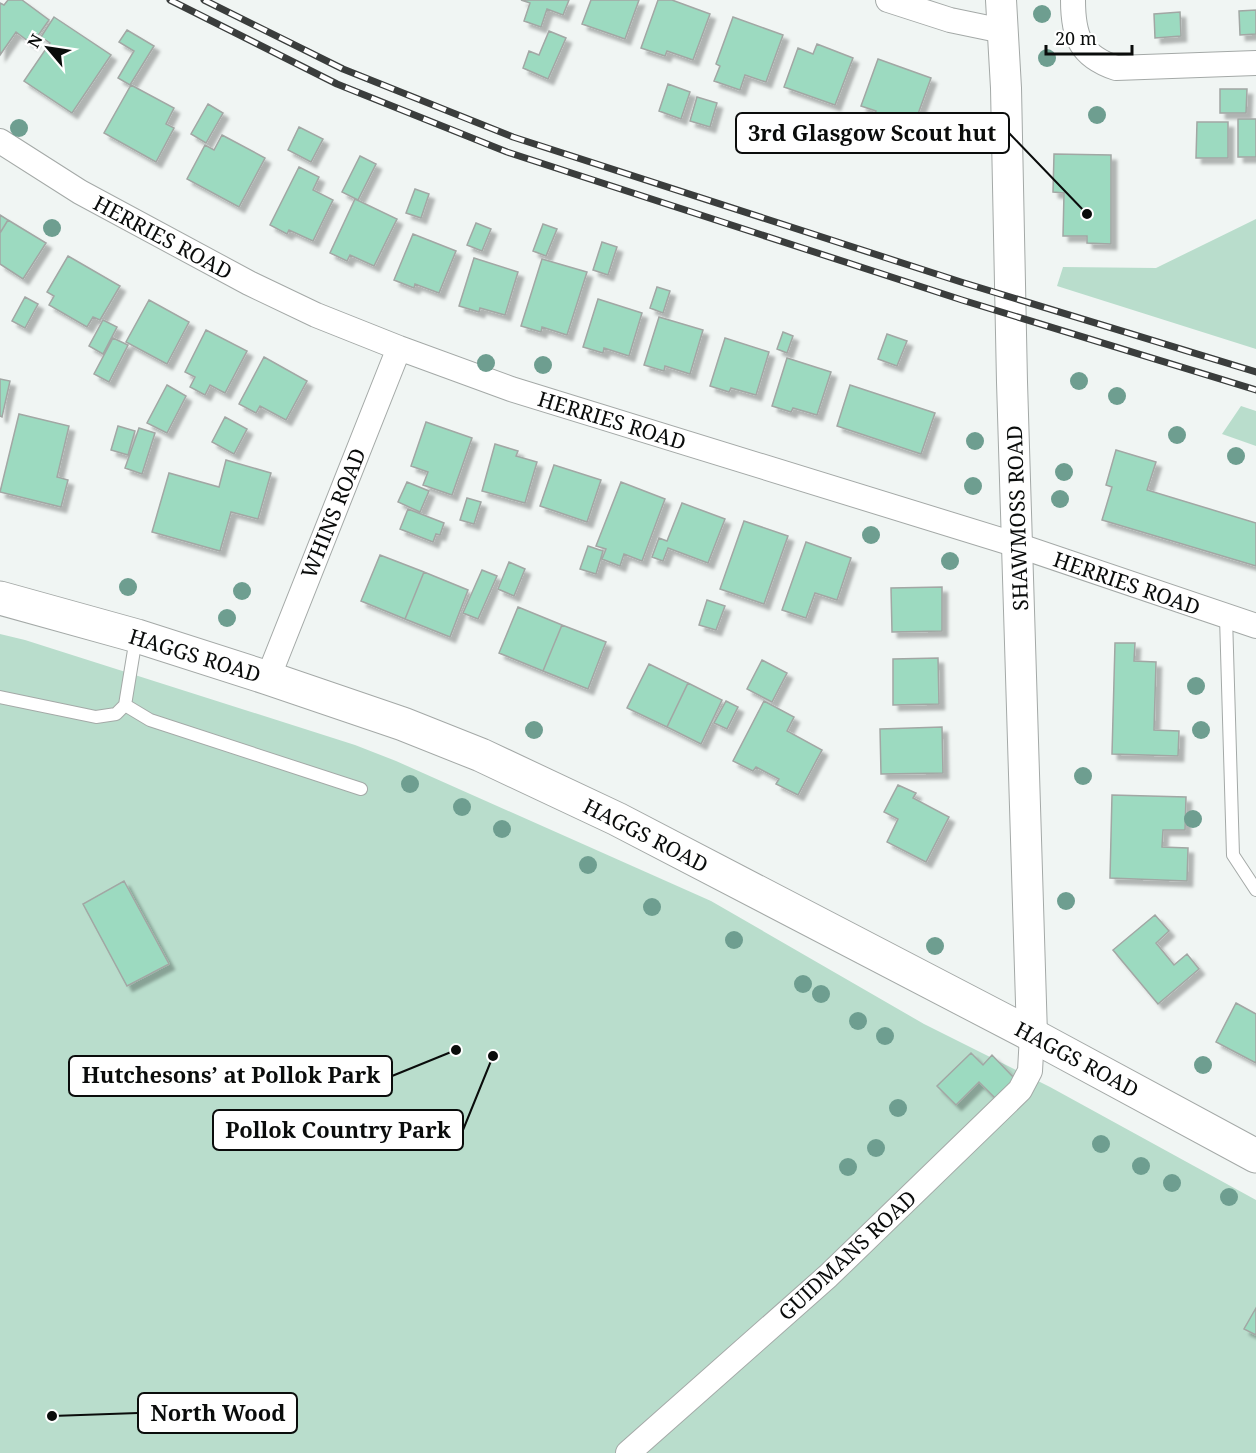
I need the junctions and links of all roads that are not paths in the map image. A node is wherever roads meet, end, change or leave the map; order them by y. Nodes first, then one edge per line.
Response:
1 (888, 0) edge
2 (1001, 0) edge
3 (1073, 0) edge
4 (1003, 31) junction
5 (1256, 63) edge
6 (0, 141) edge
7 (399, 348) junction
8 (1017, 545) junction
9 (0, 598) edge
10 (1226, 617) junction
11 (1256, 627) edge
12 (137, 636) junction
13 (268, 678) junction
14 (0, 697) edge
15 (125, 705) junction
16 (361, 789) dead end
17 (1256, 890) edge
18 (1032, 1035) junction
19 (1256, 1156) edge
20 (628, 1453) edge

1 - 4 street
2 - 4 street, SHAWMOSS ROAD
3 - 5 street
4 - 8 street, SHAWMOSS ROAD
6 - 7 street, HERRIES ROAD
7 - 8 street, HERRIES ROAD
7 - 13 street, WHINS ROAD
8 - 10 street, HERRIES ROAD
8 - 18 street, SHAWMOSS ROAD
9 - 12 main road, HAGGS ROAD
10 - 11 street, HERRIES ROAD
10 - 17 lane
12 - 13 main road, HAGGS ROAD
12 - 15 lane
13 - 18 main road, HAGGS ROAD
14 - 15 lane
15 - 16 lane
18 - 19 main road, HAGGS ROAD
18 - 20 street, GUIDMANS ROAD

